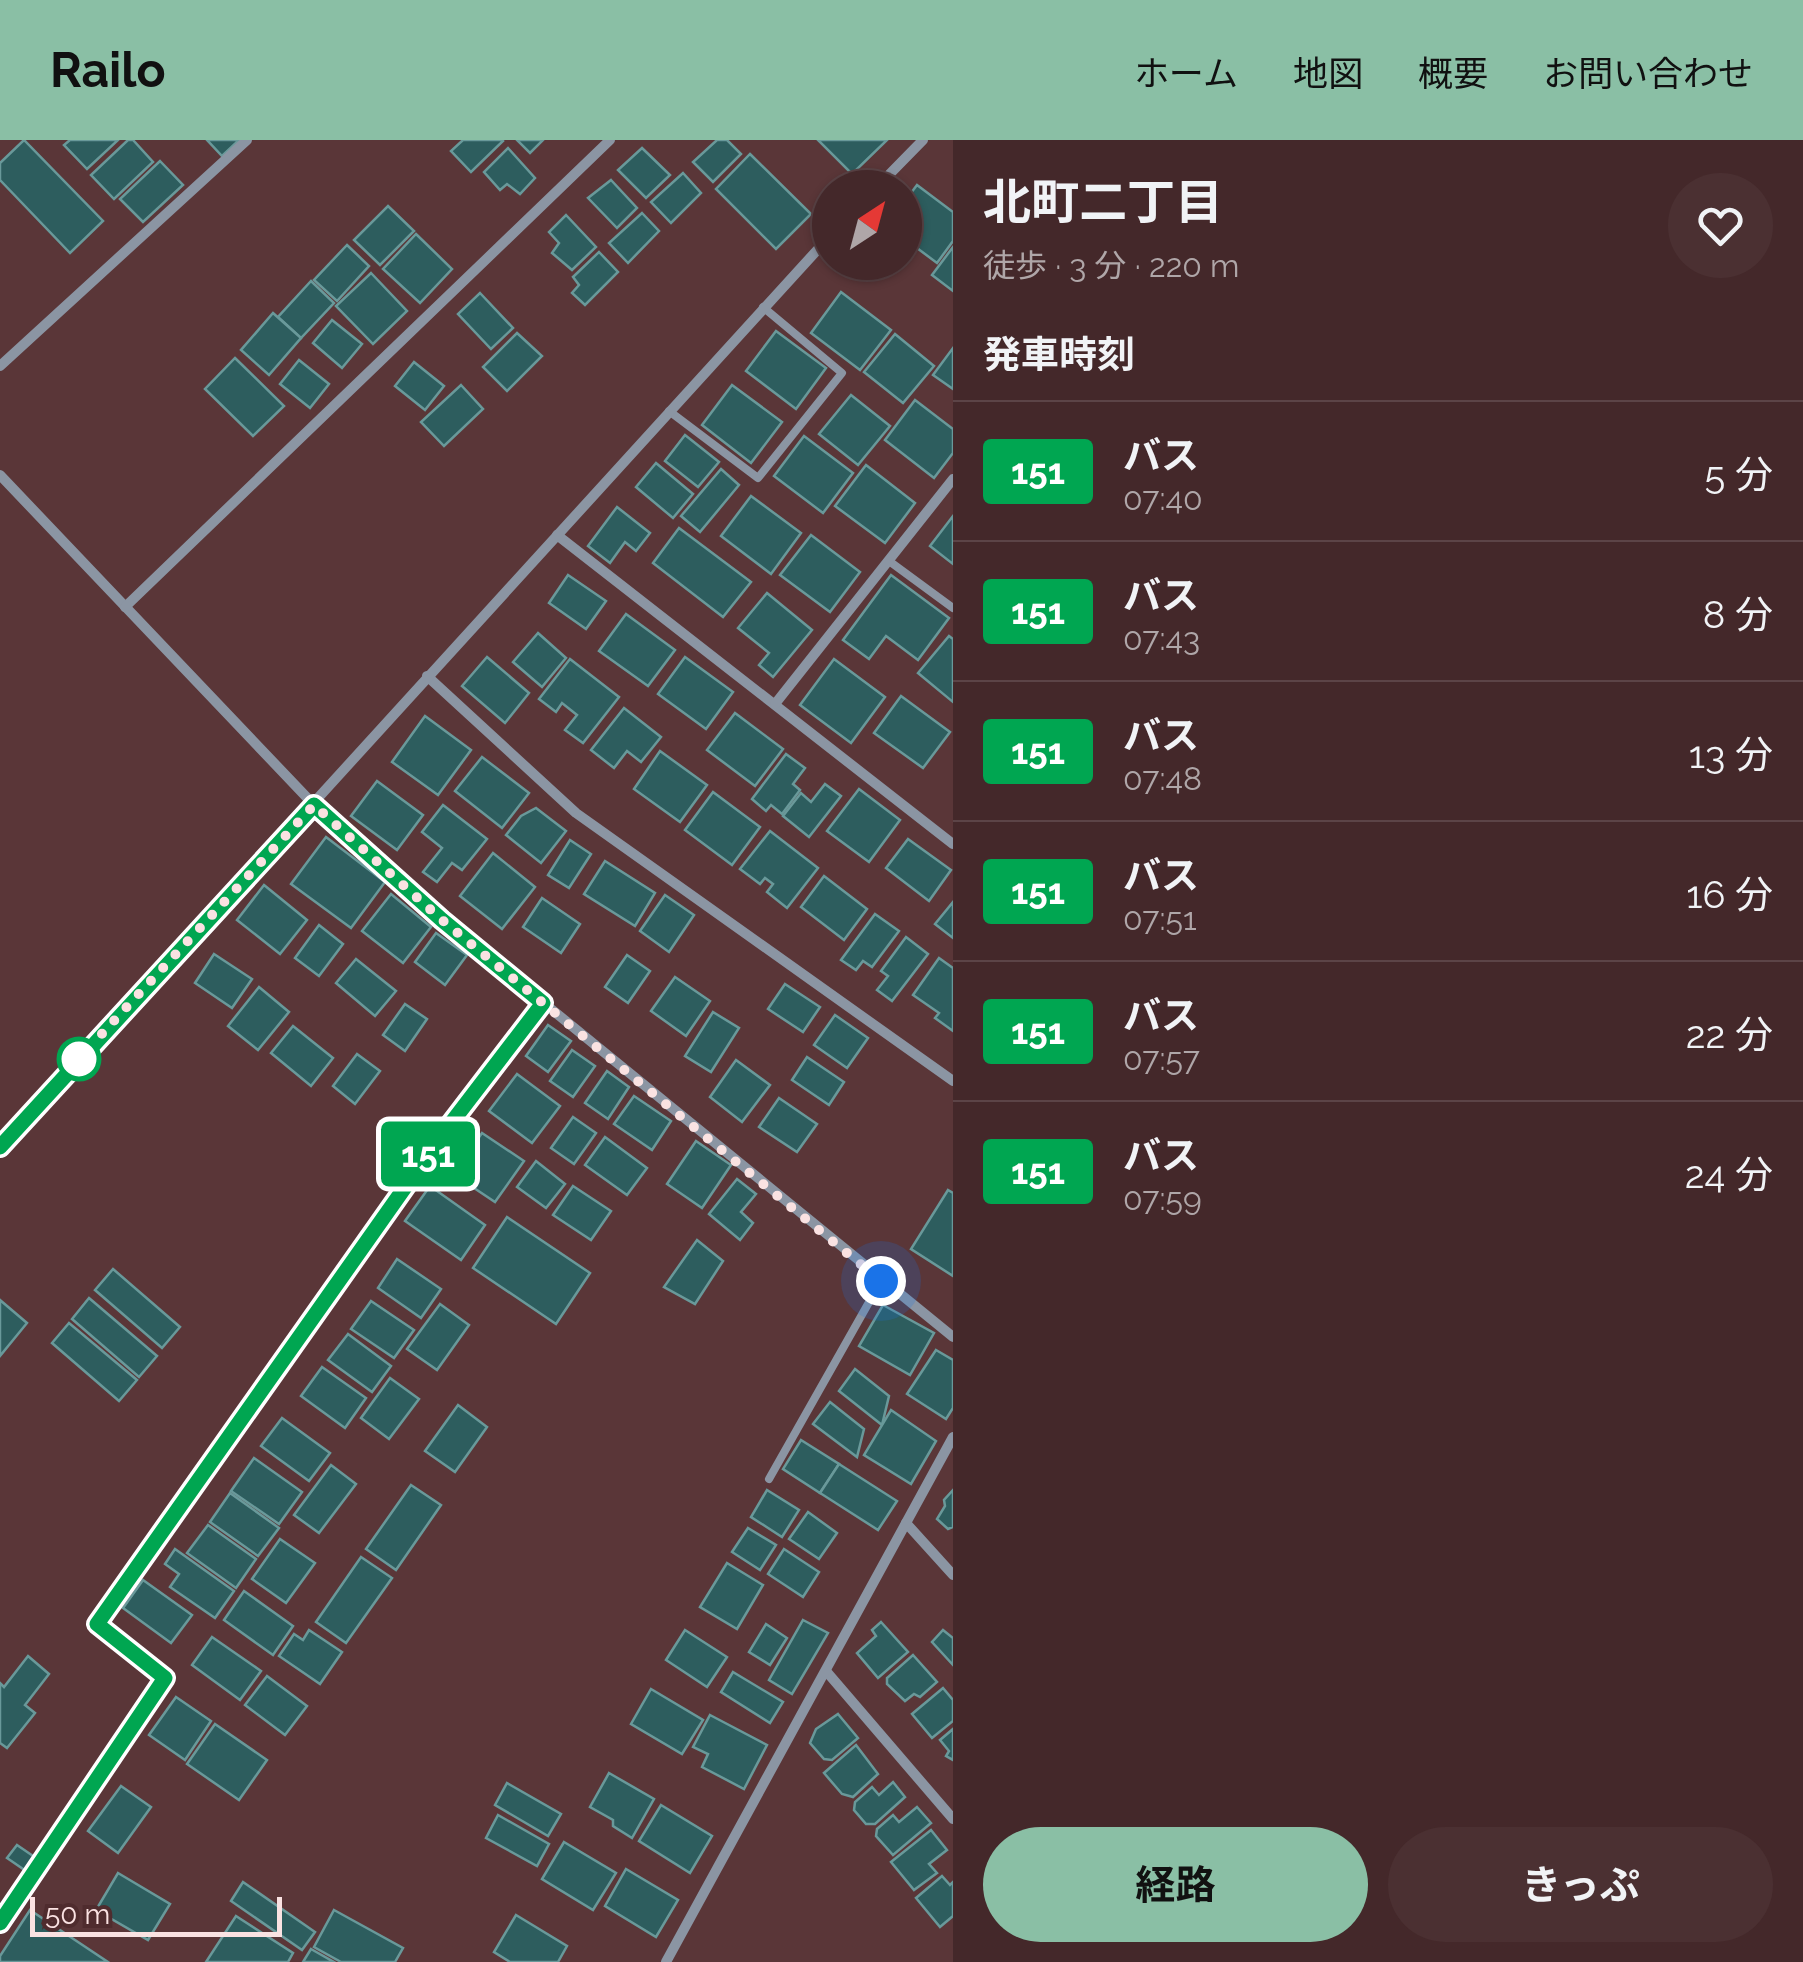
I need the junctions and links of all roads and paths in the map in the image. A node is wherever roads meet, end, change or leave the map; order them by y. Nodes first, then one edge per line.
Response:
1 (247, 140) edge
2 (610, 140) edge
3 (923, 140) edge
4 (894, 170) edge
5 (812, 255) edge
6 (762, 306) junction
7 (0, 366) edge
8 (669, 411) junction
9 (0, 475) edge
10 (953, 479) edge
11 (557, 535) junction
12 (890, 561) junction
13 (124, 607) junction
14 (953, 608) edge
15 (428, 676) junction
16 (775, 704) junction
17 (314, 805) junction
18 (953, 844) edge
19 (543, 1003) junction
20 (953, 1081) edge
21 (0, 1147) edge
22 (881, 1281) junction
23 (953, 1337) edge
24 (953, 1437) edge
25 (769, 1479) dead end
26 (906, 1523) junction
27 (953, 1574) edge
28 (826, 1671) junction
29 (953, 1819) edge
30 (0, 1923) edge
31 (666, 1962) edge

1 - 7 street
2 - 13 street
3 - 4 street
5 - 6 street
6 - 8 street
6 - 8 lane
8 - 11 street
9 - 13 street
10 - 12 street
11 - 15 street
11 - 16 street
12 - 14 lane
12 - 16 street
13 - 17 street
15 - 17 street
15 - 20 street
16 - 18 street
17 - 19 street
17 - 21 street
19 - 22 street
19 - 30 street
22 - 23 street
22 - 25 lane
24 - 26 street
26 - 27 street
26 - 28 street
28 - 29 street
28 - 31 street

